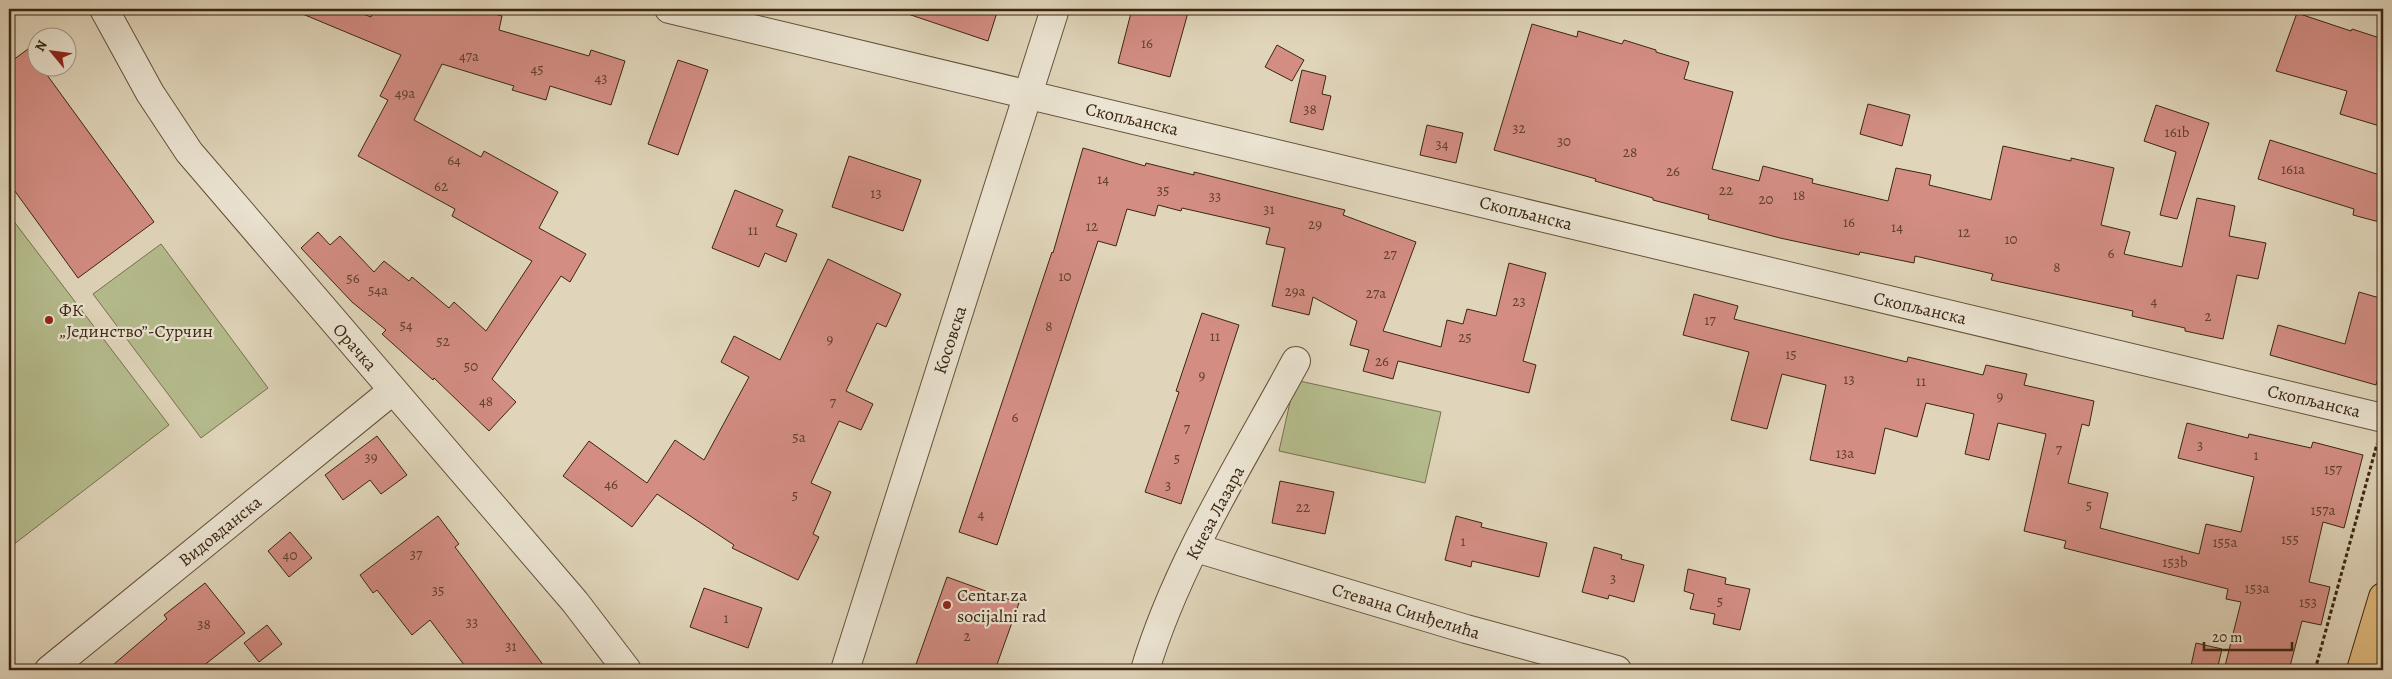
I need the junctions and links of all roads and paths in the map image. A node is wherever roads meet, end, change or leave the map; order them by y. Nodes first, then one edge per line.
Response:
1 (104, 9) edge
2 (669, 9) edge
3 (1055, 9) edge
4 (1028, 95) junction
5 (1296, 361) dead end
6 (392, 391) junction
7 (2381, 428) edge
8 (1196, 548) junction
9 (2383, 597) edge
10 (49, 670) edge
11 (627, 670) edge
12 (845, 670) edge
13 (1145, 670) edge
14 (1617, 670) edge
15 (2315, 670) edge
16 (2361, 670) edge

1 - 6 street, Орачка
2 - 4 street, Скопљанска
3 - 4 street, Косовска
4 - 7 street, Скопљанска
4 - 12 street, Косовска
5 - 8 street, Кнеза Лазара
6 - 10 street, Видовданска
6 - 11 street, Орачка
7 - 15 path
8 - 13 street, Кнеза Лазара
8 - 14 street, Стевана Синђелића
9 - 16 main road

